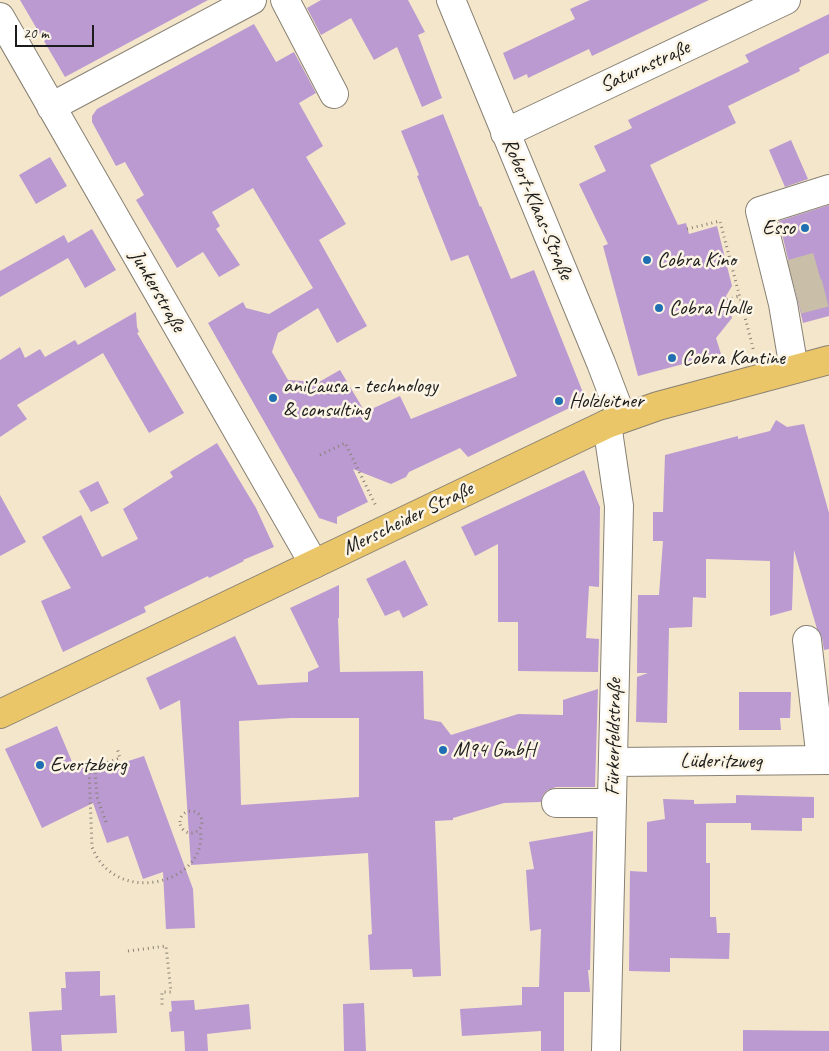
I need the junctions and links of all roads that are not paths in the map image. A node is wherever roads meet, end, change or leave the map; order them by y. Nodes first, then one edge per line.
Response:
1 (252, 0) edge
2 (285, 0) edge
3 (451, 0) edge
4 (786, 0) edge
5 (0, 17) edge
6 (334, 94) dead end
7 (51, 106) junction
8 (505, 133) junction
9 (829, 189) edge
10 (829, 360) edge
11 (794, 369) junction
12 (615, 422) junction
13 (314, 564) junction
14 (807, 640) dead end
15 (0, 714) edge
16 (825, 760) edge
17 (613, 762) junction
18 (556, 803) dead end
19 (612, 803) junction
20 (606, 1051) edge

1 - 7 street
2 - 6 street
3 - 8 street, Robert-Klaas-Straße
4 - 8 street, Saturnstraße
5 - 7 street, Junkerstraße
7 - 13 street, Junkerstraße
8 - 12 street, Robert-Klaas-Straße
9 - 11 street
10 - 11 main road, Merscheider Straße
11 - 12 main road, Merscheider Straße
12 - 13 main road, Merscheider Straße
12 - 17 street, Fürkerfeldstraße
13 - 15 main road, Merscheider Straße
14 - 16 street
16 - 17 street, Lüderitzweg
17 - 19 street, Fürkerfeldstraße
18 - 19 street
19 - 20 street, Fürkerfeldstraße

